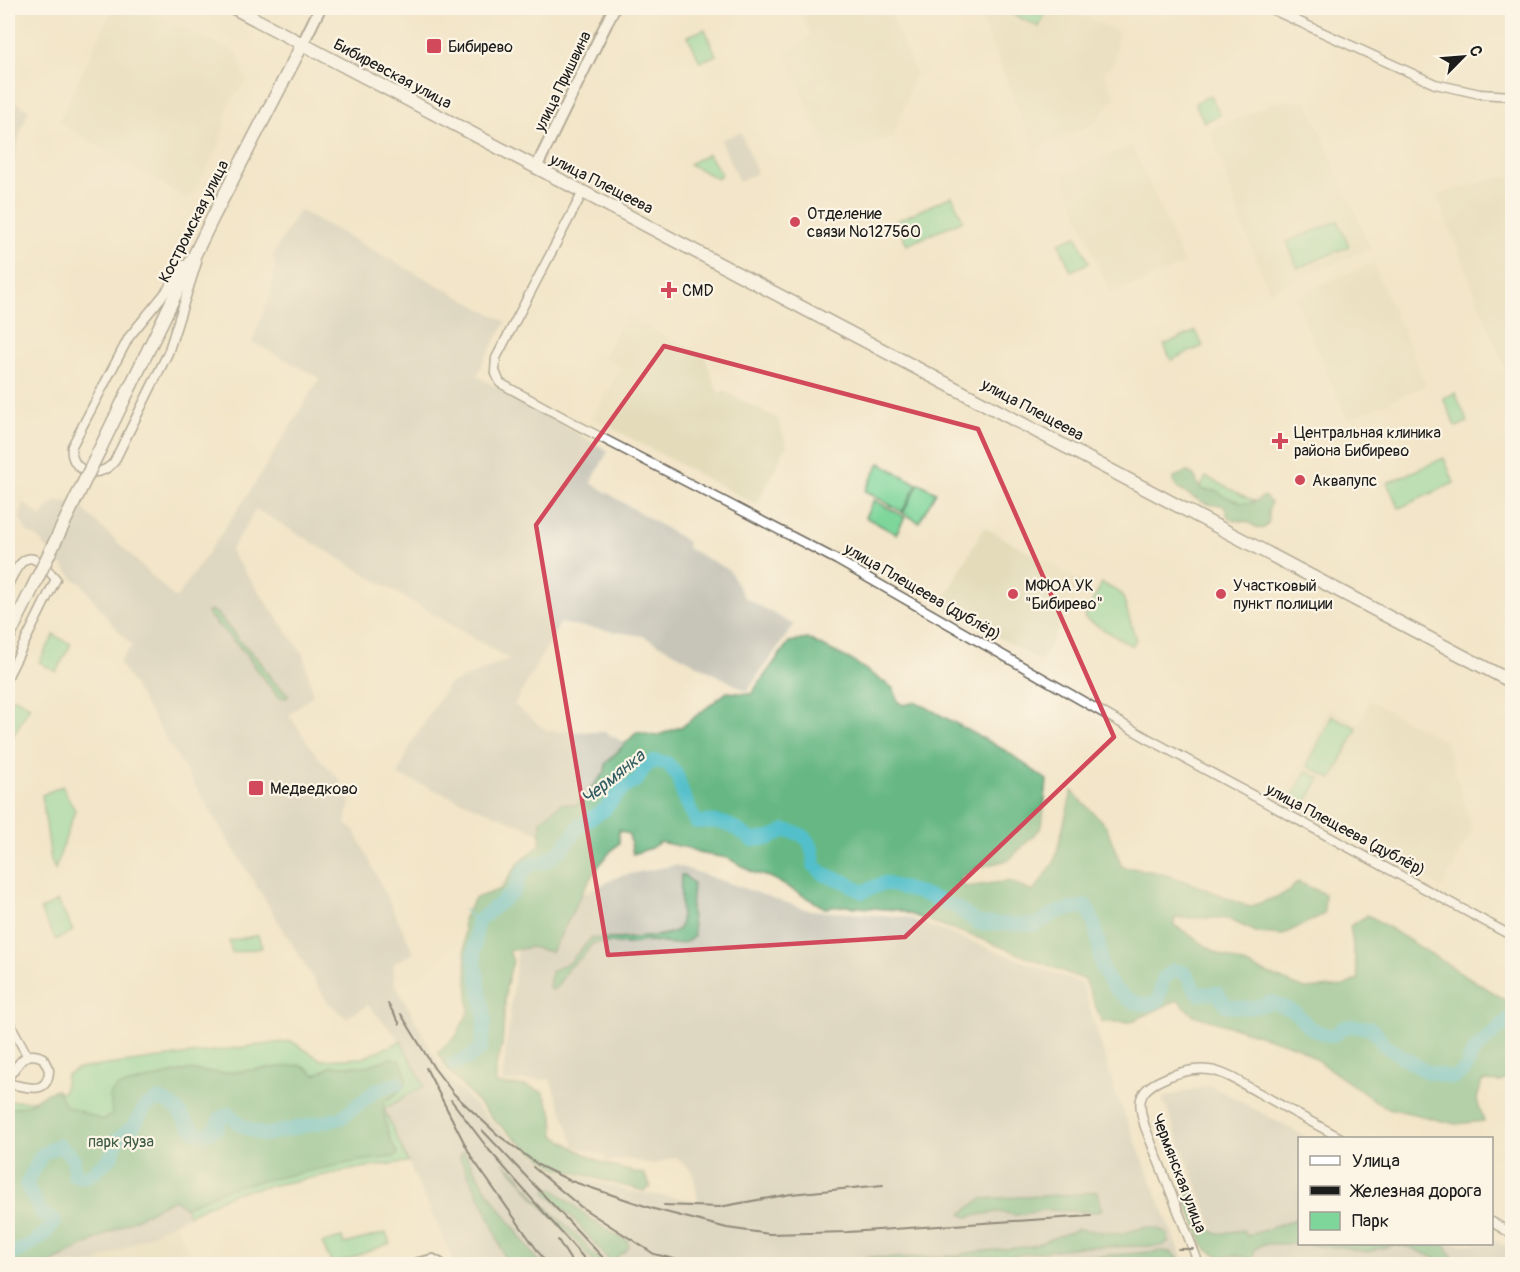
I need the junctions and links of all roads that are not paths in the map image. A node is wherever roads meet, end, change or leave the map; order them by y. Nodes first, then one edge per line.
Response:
1 (234, 8) edge
2 (320, 8) edge
3 (614, 8) edge
4 (1269, 8) edge
5 (303, 44) junction
6 (1512, 96) edge
7 (536, 168) junction
8 (583, 192) junction
9 (213, 217) junction
10 (201, 240) junction
11 (8, 585) edge
12 (8, 638) edge
13 (8, 676) edge
14 (1512, 682) edge
15 (1512, 936) edge
16 (8, 1020) edge
17 (27, 1055) junction
18 (15, 1069) junction
19 (8, 1077) edge
20 (8, 1084) edge
21 (21, 1085) junction
22 (1339, 1137) edge
23 (1493, 1223) edge
24 (1512, 1234) edge
25 (416, 1264) edge
26 (440, 1264) edge
27 (1199, 1264) edge

1 - 5 main road, Бибиревская улица
2 - 5 street, Костромская улица
3 - 7 street, улица Пришвина
4 - 6 street
5 - 7 main road, Бибиревская улица
5 - 9 main road, Костромская улица
7 - 8 main road, улица Плещеева
8 - 14 main road, улица Плещеева
8 - 15 street, улица Плещеева (дублёр)
9 - 10 main road, Костромская улица
9 - 10 street
10 - 12 main road, Костромская улица, bridge
11 - 13 street
16 - 17 street
17 - 18 street
17 - 21 street
18 - 19 street
18 - 21 street
20 - 21 street
22 - 27 street, Чермянская улица
23 - 24 street
25 - 26 street

